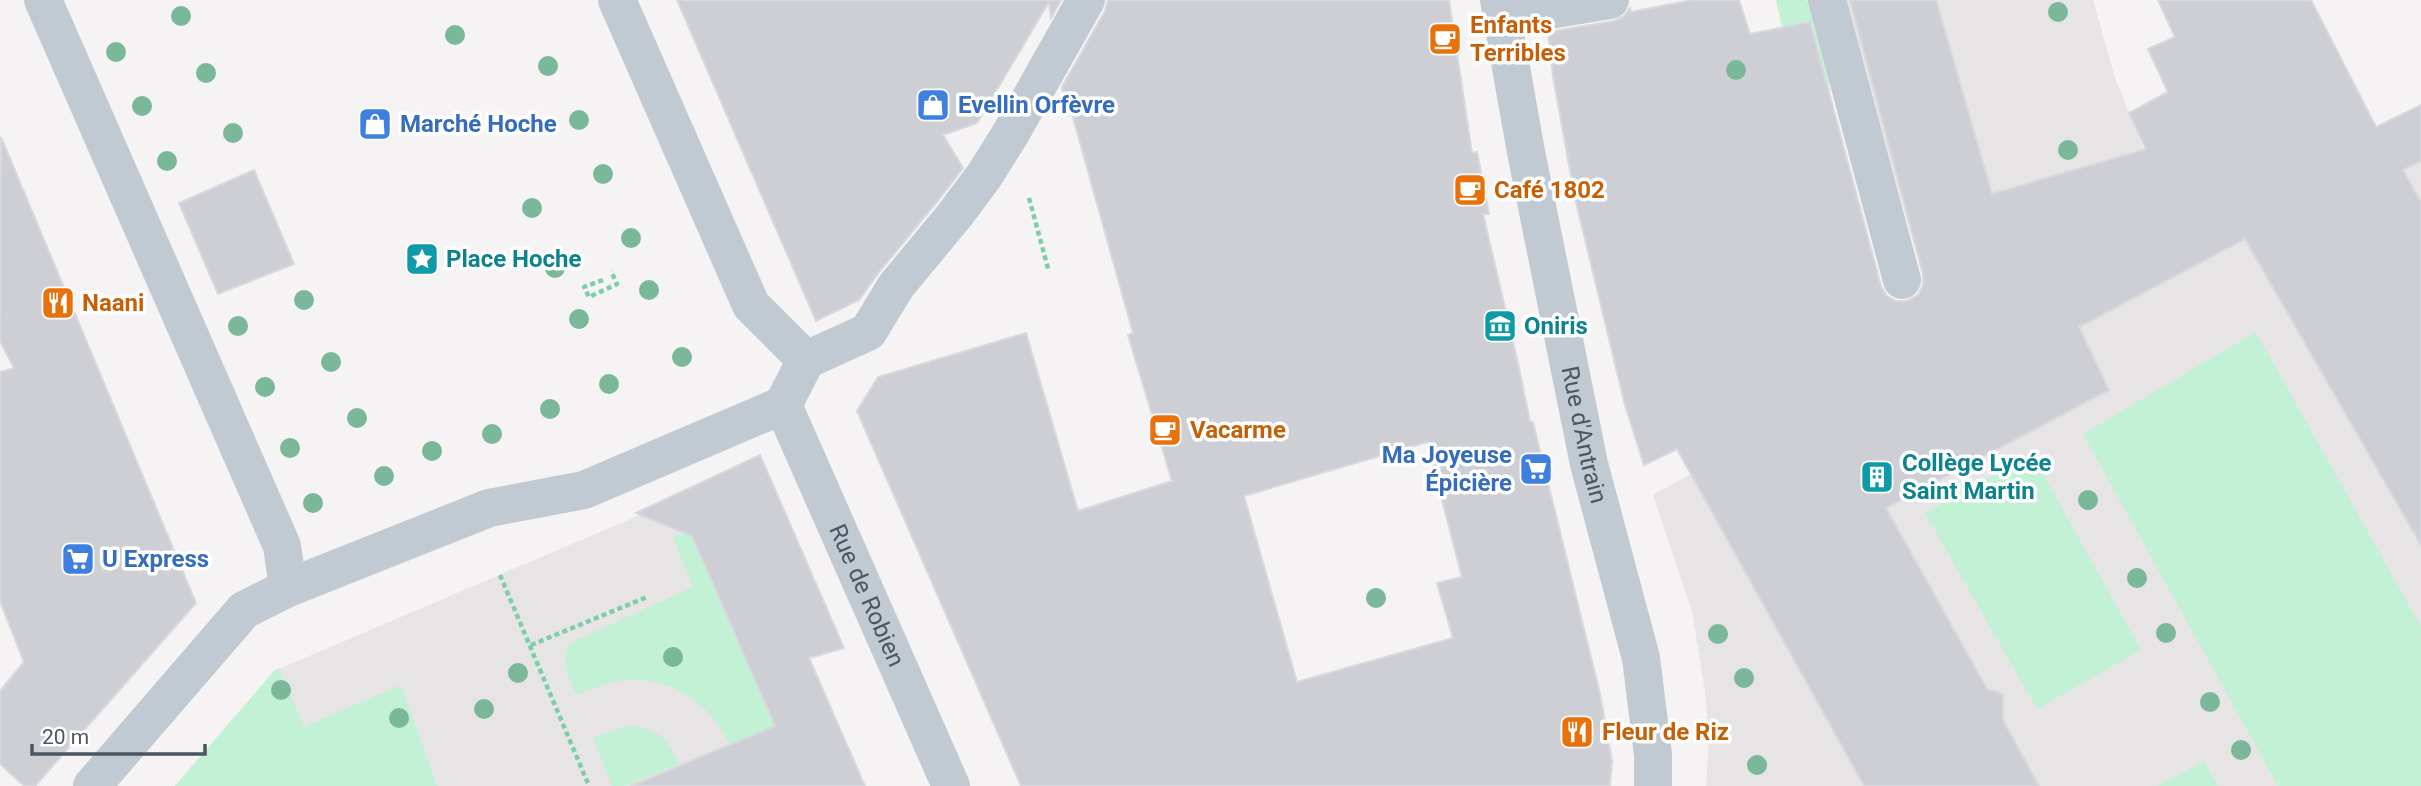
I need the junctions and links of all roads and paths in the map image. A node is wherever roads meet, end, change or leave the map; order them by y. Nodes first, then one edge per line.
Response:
1 (43, 0) edge
2 (617, 0) edge
3 (1086, 0) edge
4 (1610, 0) edge
5 (1827, 0) edge
6 (1501, 9) edge
7 (611, 271) dead end
8 (603, 280) dead end
9 (1902, 280) dead end
10 (806, 360) junction
11 (783, 405) junction
12 (500, 575) dead end
13 (288, 589) junction
14 (647, 597) dead end
15 (531, 645) junction
16 (92, 786) edge
17 (589, 786) edge
18 (951, 786) edge
19 (1653, 786) edge

1 - 13 street
2 - 10 street
3 - 10 street
4 - 6 street
5 - 9 street
6 - 19 street, Rue d'Antrain
7 - 8 path
10 - 11 street
11 - 13 street
11 - 18 street, Rue de Robien
12 - 15 path
13 - 16 street
14 - 15 path
15 - 17 path

